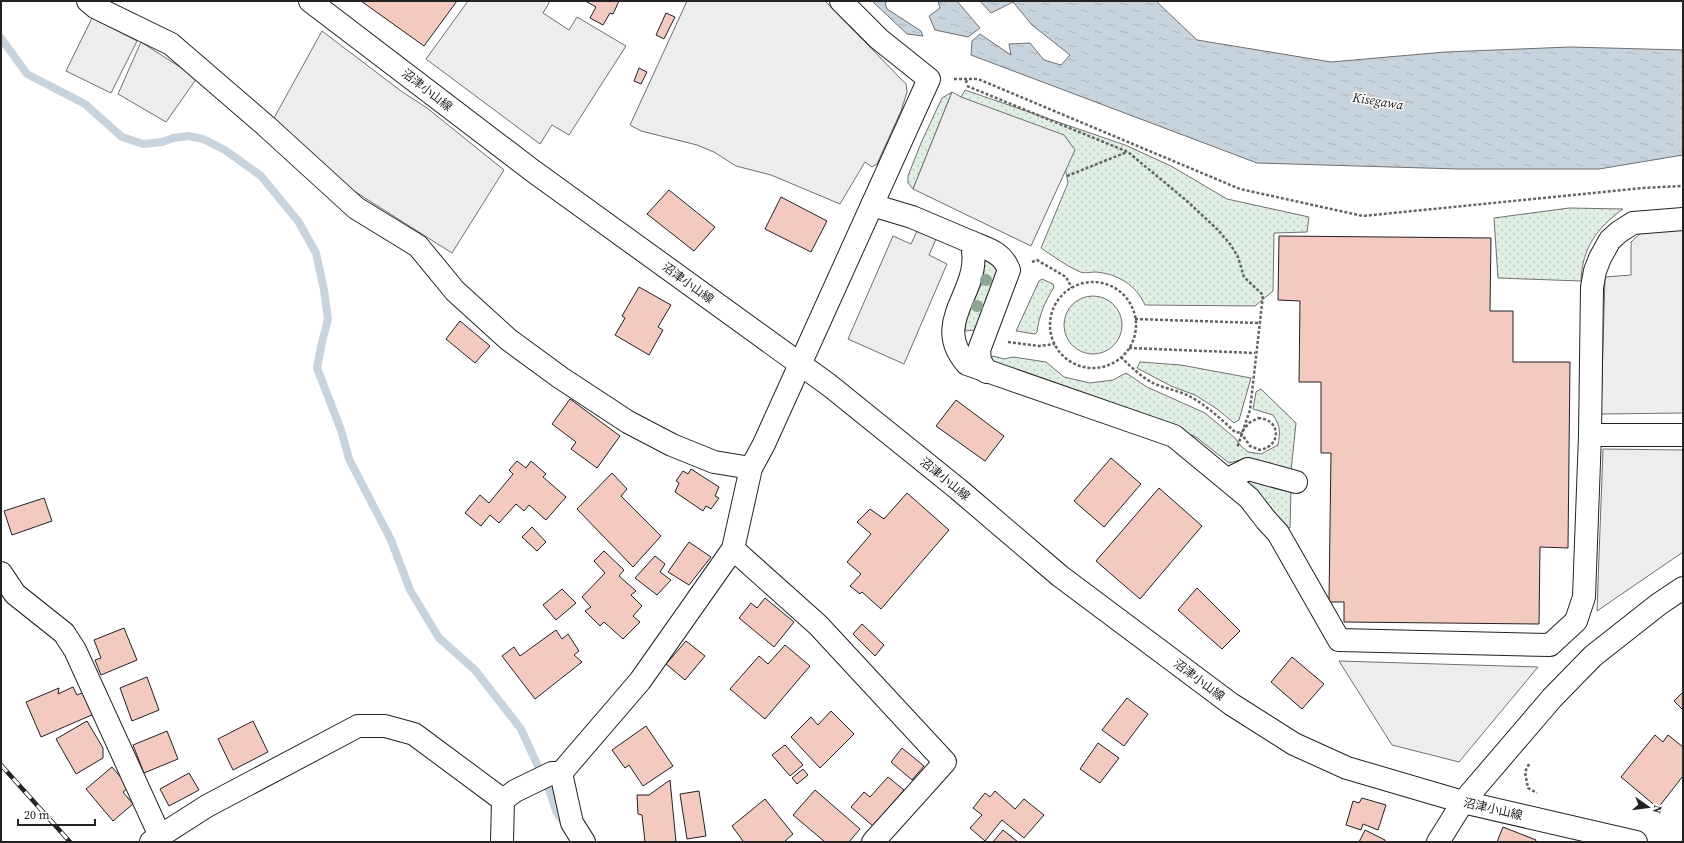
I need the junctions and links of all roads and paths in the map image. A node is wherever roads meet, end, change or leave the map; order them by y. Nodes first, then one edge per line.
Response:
1 (88, 1) edge
2 (310, 1) edge
3 (841, 1) edge
4 (929, 79) junction
5 (967, 79) junction
6 (1128, 152) junction
7 (1067, 176) dead end
8 (1683, 186) edge
9 (872, 205) junction
10 (1683, 219) edge
11 (971, 242) junction
12 (1009, 270) junction
13 (1072, 288) junction
14 (1136, 319) junction
15 (1259, 323) junction
16 (983, 339) junction
17 (1055, 344) junction
18 (1129, 348) junction
19 (1255, 353) junction
20 (1121, 357) junction
21 (800, 363) junction
22 (987, 372) junction
23 (1241, 433) junction
24 (1590, 435) junction
25 (1683, 436) edge
26 (751, 468) junction
27 (1228, 479) junction
28 (1296, 482) dead end
29 (733, 549) junction
30 (1, 573) edge
31 (1683, 588) edge
32 (1532, 760) dead end
33 (556, 773) junction
34 (1540, 795) dead end
35 (509, 796) junction
36 (1463, 802) junction
37 (157, 840) edge
38 (502, 842) edge
39 (584, 842) edge
40 (873, 842) edge
41 (1438, 842) edge
42 (1636, 842) edge

1 - 26 street
2 - 21 street, 沼津小山線
3 - 4 street
4 - 5 path
4 - 9 street
5 - 6 path
5 - 8 path
6 - 7 path
6 - 15 path
9 - 11 street
9 - 21 street
10 - 24 street
11 - 12 street
11 - 22 street
12 - 13 path
12 - 16 street
13 - 14 path
13 - 17 path
14 - 15 path
14 - 18 path
15 - 19 path
16 - 17 path
16 - 22 street
17 - 20 path
18 - 19 path
18 - 20 path
19 - 23 path
20 - 23 path
21 - 26 street
21 - 36 street, 沼津小山線
22 - 27 street
23 - 23 path
23 - 27 path
24 - 25 street
24 - 27 street
26 - 29 street
27 - 28 street
29 - 33 street
29 - 40 street
30 - 37 street
31 - 36 street
32 - 34 path
33 - 35 street
33 - 39 street
35 - 37 street
35 - 38 street
36 - 41 street
36 - 42 street, 沼津小山線

